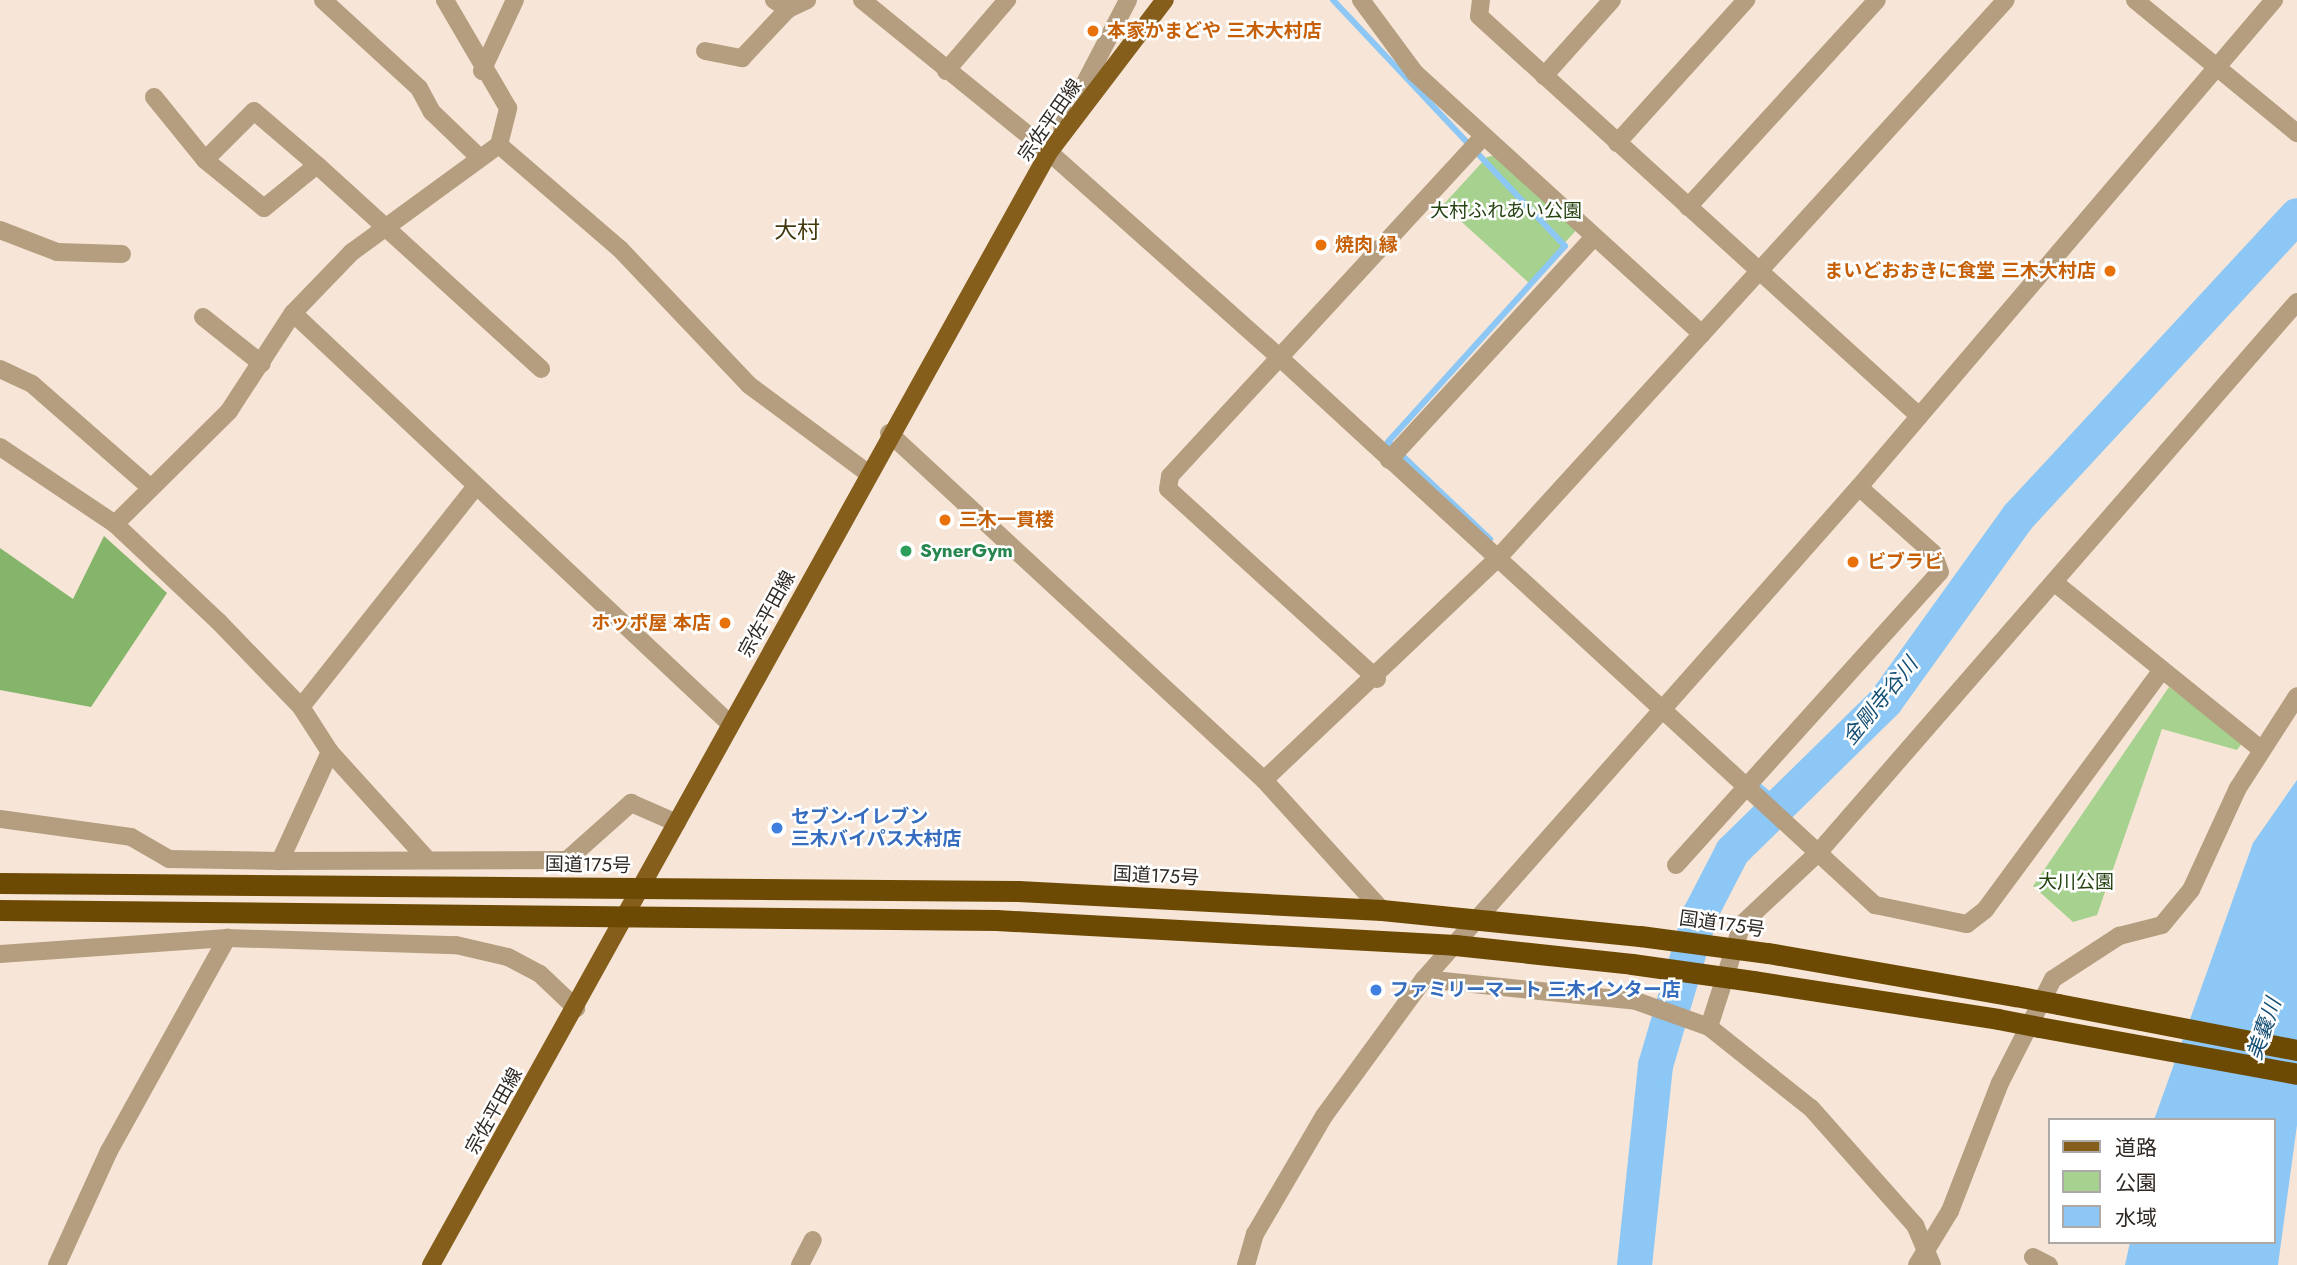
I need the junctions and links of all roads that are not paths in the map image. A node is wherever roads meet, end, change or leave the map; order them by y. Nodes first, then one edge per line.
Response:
1 (323, 0) edge
2 (445, 0) edge
3 (515, 0) edge
4 (807, 0) edge
5 (863, 0) edge
6 (1007, 0) edge
7 (1128, 0) edge
8 (1165, 0) edge
9 (1361, 0) edge
10 (1481, 0) edge
11 (1612, 0) edge
12 (1746, 0) edge
13 (1877, 0) edge
14 (2007, 0) edge
15 (2135, 0) edge
16 (2274, 0) edge
17 (781, 5) edge
18 (705, 51) dead end
19 (2218, 68) junction
20 (482, 71) junction
21 (946, 71) junction
22 (1544, 76) junction
23 (154, 97) dead end
24 (2297, 133) edge
25 (1483, 137) junction
26 (1617, 143) junction
27 (499, 145) junction
28 (1049, 152) junction
29 (480, 158) junction
30 (205, 160) junction
31 (317, 165) junction
32 (1688, 207) junction
33 (387, 226) junction
34 (0, 230) edge
35 (1593, 237) junction
36 (122, 254) dead end
37 (1759, 272) junction
38 (2297, 302) edge
39 (293, 313) junction
40 (202, 317) dead end
41 (1702, 334) junction
42 (1279, 357) junction
43 (262, 364) junction
44 (0, 369) edge
45 (541, 369) dead end
46 (1919, 416) junction
47 (889, 433) junction
48 (0, 447) edge
49 (1389, 460) junction
50 (869, 474) junction
51 (1859, 487) junction
52 (151, 488) junction
53 (474, 489) junction
54 (115, 524) junction
55 (1496, 560) junction
56 (2055, 583) junction
57 (2161, 671) junction
58 (1377, 679) junction
59 (2297, 696) edge
60 (301, 707) junction
61 (1660, 712) junction
62 (730, 724) junction
63 (2261, 749) junction
64 (330, 752) junction
65 (1264, 780) junction
66 (1749, 791) junction
67 (0, 819) edge
68 (677, 823) junction
69 (1818, 853) junction
70 (427, 859) junction
71 (280, 860) junction
72 (1676, 865) dead end
73 (4, 883) edge
74 (642, 888) junction
75 (1, 910) edge
76 (1382, 910) junction
77 (629, 911) junction
78 (1479, 919) junction
79 (227, 938) junction
80 (1455, 945) junction
81 (0, 954) edge
82 (1424, 979) junction
83 (576, 1008) junction
84 (1709, 1027) junction
85 (2297, 1050) edge
86 (2297, 1074) edge
87 (813, 1240) dead end
88 (1928, 1246) junction
89 (57, 1265) edge
90 (432, 1265) edge
91 (800, 1265) edge
92 (1246, 1265) edge
93 (1917, 1265) edge
94 (1932, 1265) edge

1 - 29 street
2 - 20 street
3 - 20 street
4 - 17 street
5 - 21 street
6 - 21 street
7 - 28 street
8 - 28 main road, 宗佐平田線
9 - 25 street
10 - 22 street
11 - 22 street
12 - 26 street
13 - 32 street
14 - 37 street
15 - 19 street
16 - 19 street
17 - 18 street
19 - 24 street
19 - 46 street
20 - 27 street
21 - 28 street
22 - 26 street
23 - 30 street
25 - 35 street
25 - 42 street
26 - 32 street
27 - 29 street
27 - 50 street
28 - 42 street
28 - 47 main road, 宗佐平田線
29 - 33 street
30 - 31 street
30 - 31 street
31 - 33 street
32 - 37 street
33 - 39 street
33 - 45 street
34 - 36 street
35 - 41 street
35 - 49 street
37 - 41 street
37 - 46 street
38 - 56 street
39 - 43 street
39 - 53 street
40 - 43 street
41 - 55 street
42 - 49 street
42 - 58 street
43 - 52 street
44 - 52 street
46 - 51 street
47 - 50 main road, 宗佐平田線
47 - 65 street
48 - 54 street
49 - 55 street
50 - 62 main road, 宗佐平田線
51 - 61 street
51 - 66 street
52 - 54 street
53 - 60 street
53 - 62 street
54 - 60 street
55 - 58 street
55 - 61 street
56 - 57 street
56 - 69 street
57 - 63 street
57 - 69 street
58 - 65 street
59 - 63 street
60 - 64 street
61 - 66 street
61 - 78 street
62 - 68 main road, 宗佐平田線
63 - 88 street
64 - 70 street
64 - 71 street
65 - 76 street
66 - 69 street
66 - 72 street
67 - 71 street
68 - 70 street
68 - 74 main road, 宗佐平田線
69 - 84 street
70 - 71 street
73 - 74 highway, 国道175号
74 - 76 highway, 国道175号
74 - 77 main road, 宗佐平田線
75 - 77 highway
76 - 78 highway, 国道175号
77 - 80 highway
77 - 83 main road, 宗佐平田線
78 - 80 street
78 - 85 highway, 国道175号, bridge
79 - 81 street
79 - 83 street
79 - 89 street
80 - 82 street
80 - 86 highway, bridge
82 - 84 street
82 - 92 street
83 - 90 main road, 宗佐平田線
84 - 88 street
87 - 91 street
88 - 93 street
88 - 94 street

